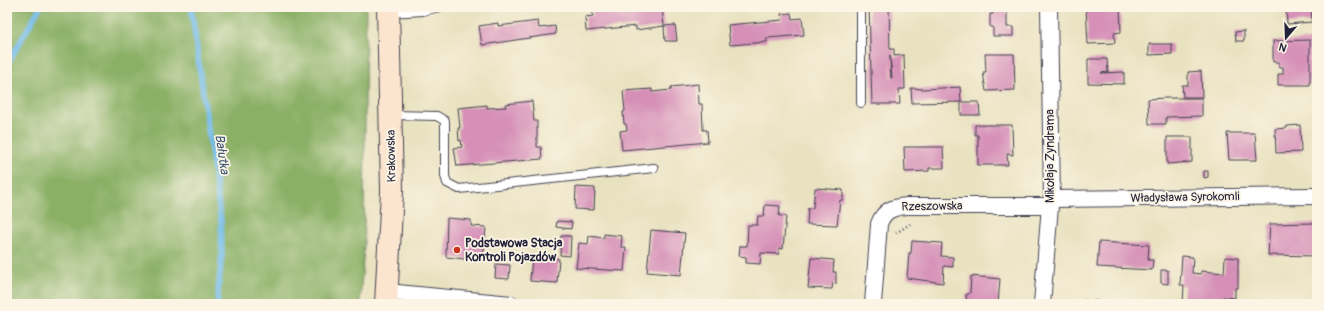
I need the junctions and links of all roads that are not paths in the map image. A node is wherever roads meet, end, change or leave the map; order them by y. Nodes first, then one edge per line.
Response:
1 (440, 7) edge
2 (861, 7) edge
3 (1049, 7) edge
4 (388, 10) edge
5 (862, 103) dead end
6 (391, 115) junction
7 (654, 168) dead end
8 (1317, 196) edge
9 (1051, 202) junction
10 (386, 298) edge
11 (511, 304) edge
12 (873, 304) edge
13 (1042, 304) edge

1 - 4 lane
2 - 5 lane
3 - 9 street, Mikołaja Zyndrama
4 - 6 main road, Krakowska
6 - 7 lane
6 - 10 main road, Krakowska
8 - 9 street, Władysława Syrokomli
9 - 12 street, Rzeszowska
9 - 13 street, Mikołaja Zyndrama
10 - 11 street

